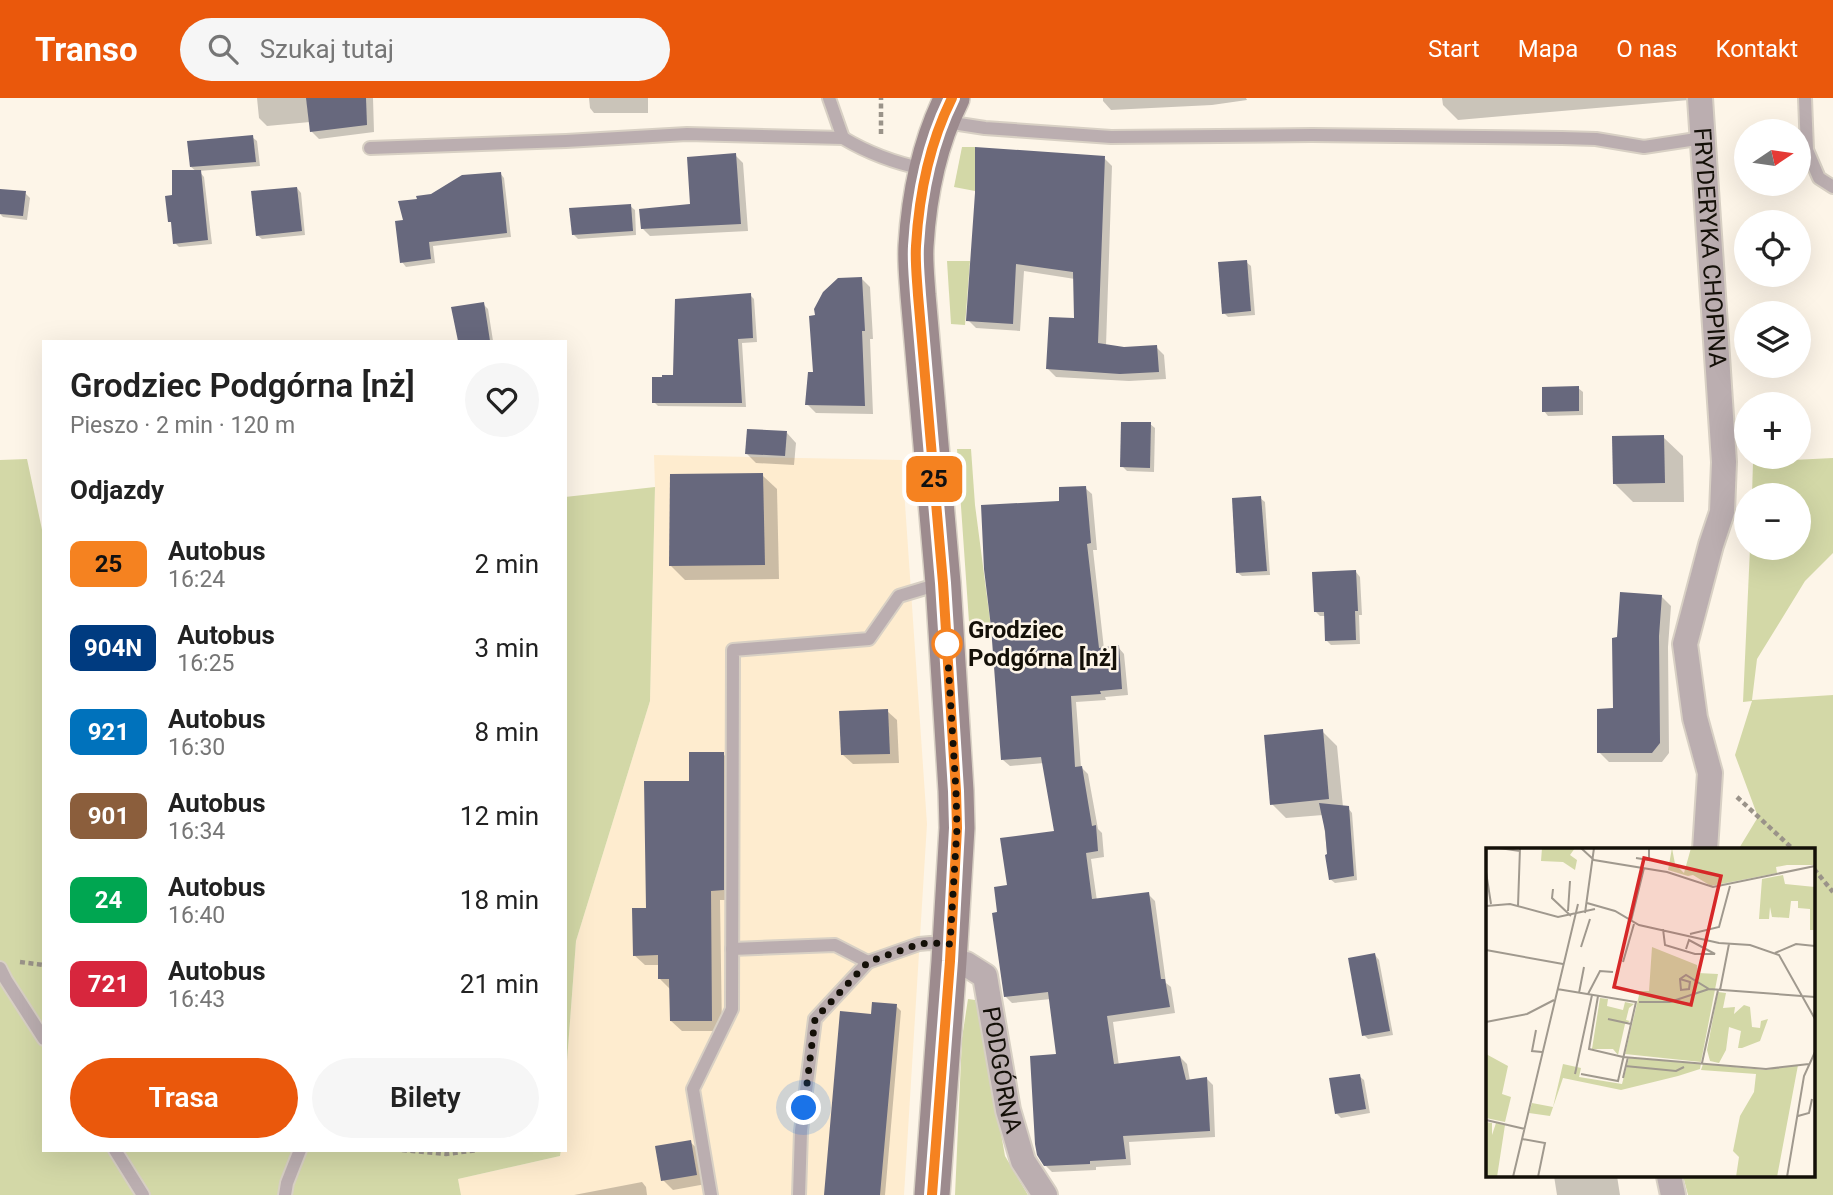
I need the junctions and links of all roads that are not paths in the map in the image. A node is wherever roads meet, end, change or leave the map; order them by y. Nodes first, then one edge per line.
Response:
1 (830, 98) edge
2 (1700, 98) edge
3 (1805, 98) edge
4 (946, 109) edge
5 (843, 138) junction
6 (1703, 138) junction
7 (370, 148) dead end
8 (926, 169) junction
9 (1833, 187) edge
10 (943, 583) junction
11 (1705, 848) edge
12 (732, 949) junction
13 (950, 953) junction
14 (868, 962) junction
15 (0, 968) edge
16 (42, 1036) edge
17 (116, 1152) edge
18 (299, 1152) edge
19 (1670, 1178) edge
20 (143, 1195) edge
21 (285, 1195) edge
22 (711, 1195) edge
23 (799, 1195) edge
24 (932, 1195) edge
25 (1045, 1195) edge
26 (1674, 1195) edge

1 - 5 lane
2 - 6 street, FRYDERYKA CHOPINA
3 - 9 lane
4 - 6 lane
4 - 8 street
5 - 7 lane
5 - 8 lane
6 - 11 street, FRYDERYKA CHOPINA
8 - 10 street
10 - 12 lane
10 - 13 street
12 - 14 lane
12 - 22 lane
13 - 14 lane
13 - 24 street
13 - 25 street, PODGÓRNA
14 - 23 lane
15 - 16 lane
17 - 20 lane
18 - 21 lane
19 - 26 street

